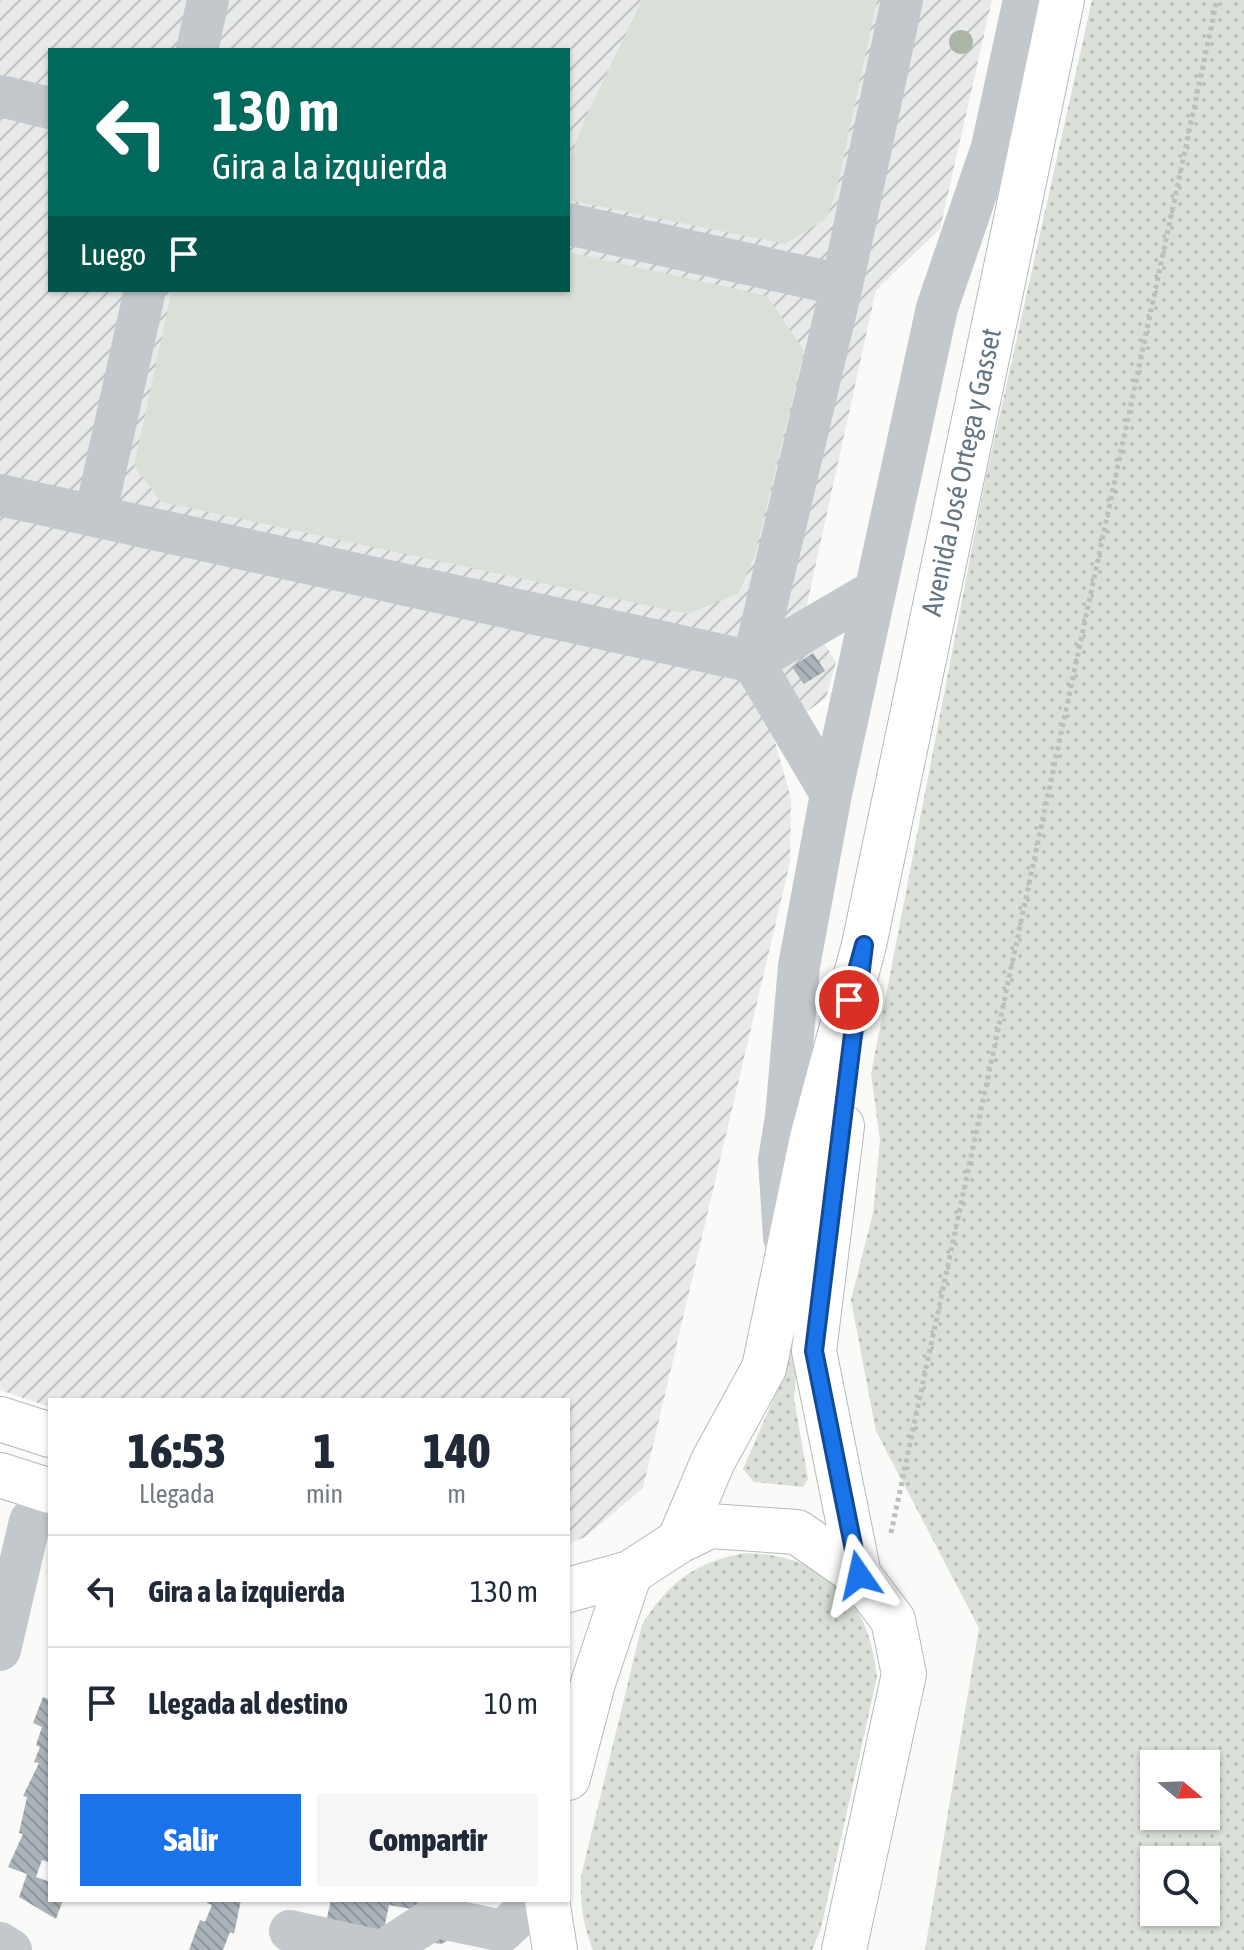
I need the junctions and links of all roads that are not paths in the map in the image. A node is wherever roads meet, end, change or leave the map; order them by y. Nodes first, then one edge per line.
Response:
1 (208, 0) edge
2 (902, 0) edge
3 (1024, 0) edge
4 (1062, 0) edge
5 (197, 48) edge
6 (0, 96) edge
7 (48, 108) edge
8 (570, 224) edge
9 (842, 285) junction
10 (145, 292) edge
11 (0, 495) edge
12 (95, 516) junction
13 (874, 591) junction
14 (753, 662) junction
15 (831, 794) junction
16 (864, 945) junction
17 (787, 1271) junction
18 (0, 1419) edge
19 (48, 1434) edge
20 (0, 1475) edge
21 (32, 1513) edge
22 (679, 1541) junction
23 (874, 1560) junction
24 (630, 1573) junction
25 (570, 1589) edge
26 (0, 1650) edge
27 (570, 1770) edge
28 (534, 1902) edge
29 (547, 1902) edge
30 (438, 1909) edge
31 (291, 1927) edge
32 (0, 1943) edge
33 (11, 1950) edge
34 (375, 1950) edge
35 (384, 1950) edge
36 (555, 1950) edge
37 (844, 1950) edge

1 - 5 street
2 - 9 street
3 - 13 street
4 - 16 main road, Avenida José Ortega y Gasset
6 - 7 street
8 - 9 street
9 - 14 street
10 - 12 street
11 - 12 street
12 - 14 street
13 - 14 street
13 - 15 street
14 - 15 street
15 - 17 street
16 - 17 main road, Avenida José Ortega y Gasset
16 - 23 main road, Avenida José Ortega y Gasset
17 - 22 main road, Avenida José Ortega y Gasset
18 - 19 main road
20 - 21 main road
21 - 26 street
22 - 23 main road
22 - 24 main road
23 - 37 main road
24 - 25 main road
24 - 27 main road
28 - 30 street
29 - 36 main road
30 - 35 street
31 - 34 street
32 - 33 street

